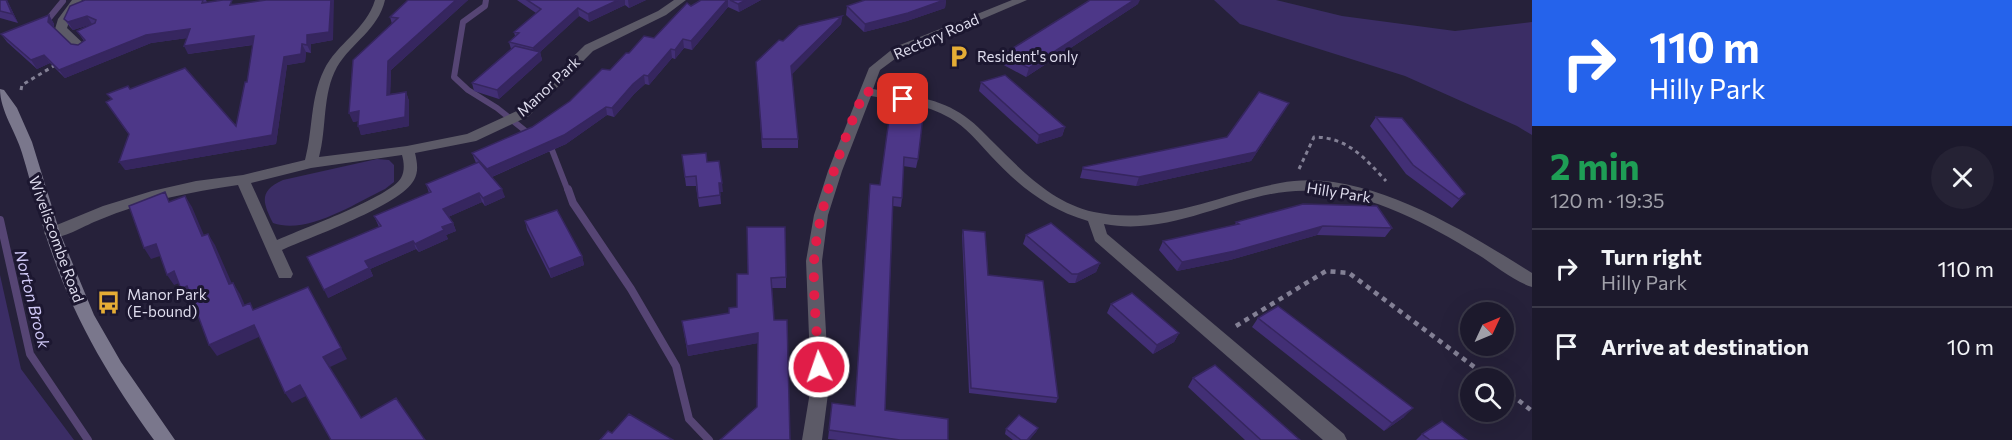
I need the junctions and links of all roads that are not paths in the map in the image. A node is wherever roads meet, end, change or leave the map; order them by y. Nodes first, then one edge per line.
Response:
1 (77, 0) edge
2 (380, 0) edge
3 (681, 0) edge
4 (1022, 0) edge
5 (82, 48) edge
6 (865, 91) junction
7 (0, 93) edge
8 (407, 150) junction
9 (311, 163) junction
10 (243, 180) junction
11 (1095, 218) junction
12 (52, 232) junction
13 (273, 248) junction
14 (285, 274) dead end
15 (1532, 280) edge
16 (165, 440) edge
17 (812, 440) edge
18 (1337, 440) edge

1 - 5 street
2 - 9 street
3 - 8 street, Manor Park
4 - 6 street, Rectory Road
6 - 11 street, Hilly Park
6 - 17 street, Rectory Road
7 - 12 main road, Wiveliscombe Road
8 - 9 street, Manor Park
8 - 13 street
9 - 10 street, Manor Park
10 - 12 street, Manor Park
10 - 13 street
11 - 15 street, Hilly Park
11 - 18 street
12 - 16 main road, Wiveliscombe Road
13 - 14 street

